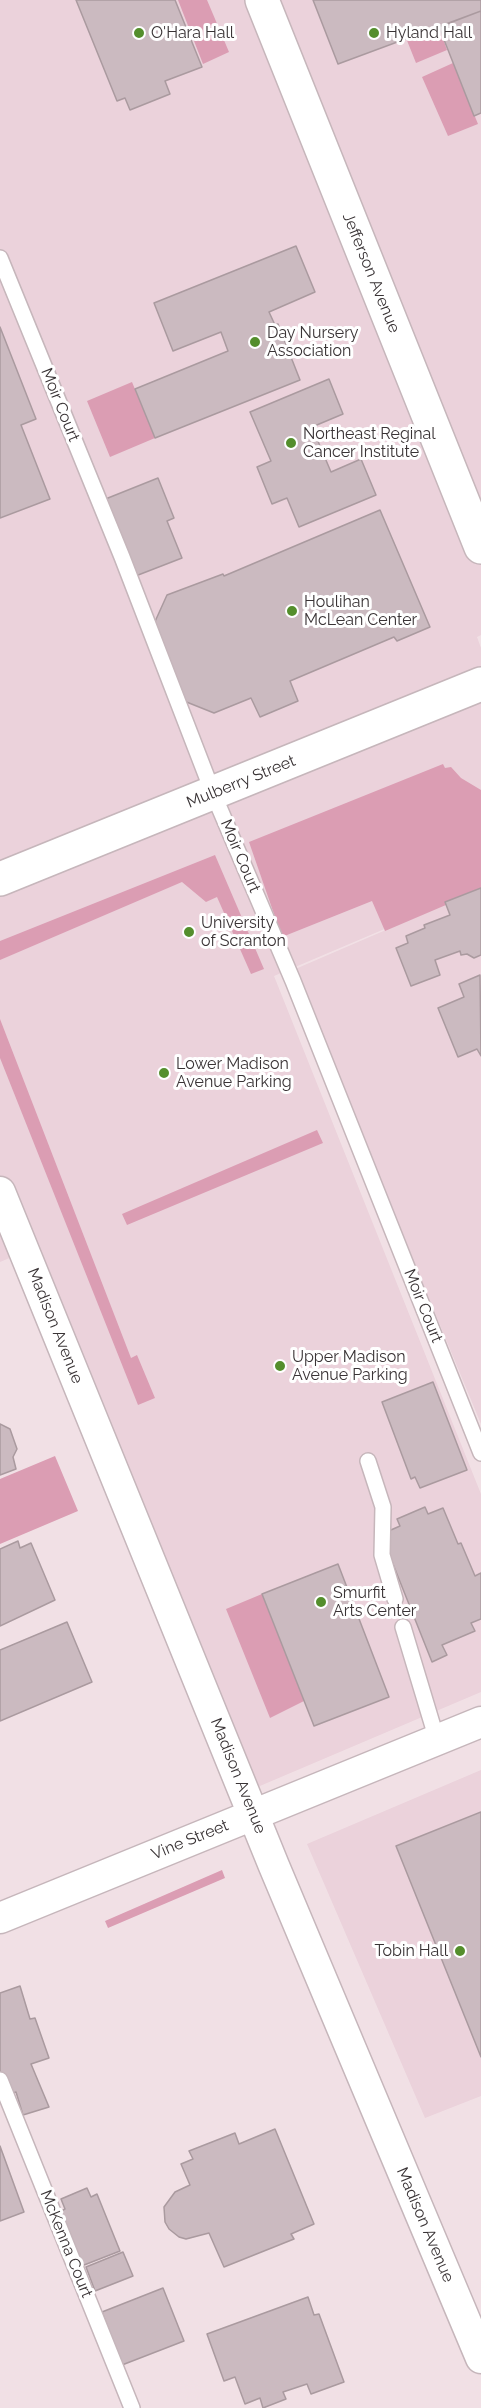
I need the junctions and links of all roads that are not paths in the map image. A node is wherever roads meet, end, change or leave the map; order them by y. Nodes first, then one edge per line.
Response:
1 (262, 0) edge
2 (0, 258) edge
3 (481, 547) edge
4 (481, 684) edge
5 (213, 793) junction
6 (0, 879) edge
7 (0, 1192) edge
8 (481, 1453) edge
9 (368, 1461) dead end
10 (395, 1599) dead end
11 (404, 1627) dead end
12 (481, 1722) edge
13 (437, 1740) junction
14 (254, 1814) junction
15 (0, 1918) edge
16 (0, 2080) edge
17 (481, 2358) edge
18 (132, 2408) edge

1 - 3 main road, Jefferson Avenue
2 - 5 lane, Moir Court
4 - 5 main road, Mulberry Street
5 - 6 main road, Mulberry Street
5 - 8 lane, Moir Court
7 - 14 street, Madison Avenue
9 - 10 lane
11 - 13 lane
12 - 13 street, Vine Street
13 - 14 street, Vine Street
14 - 15 street, Vine Street
14 - 17 street, Madison Avenue
16 - 18 lane, McKenna Court

